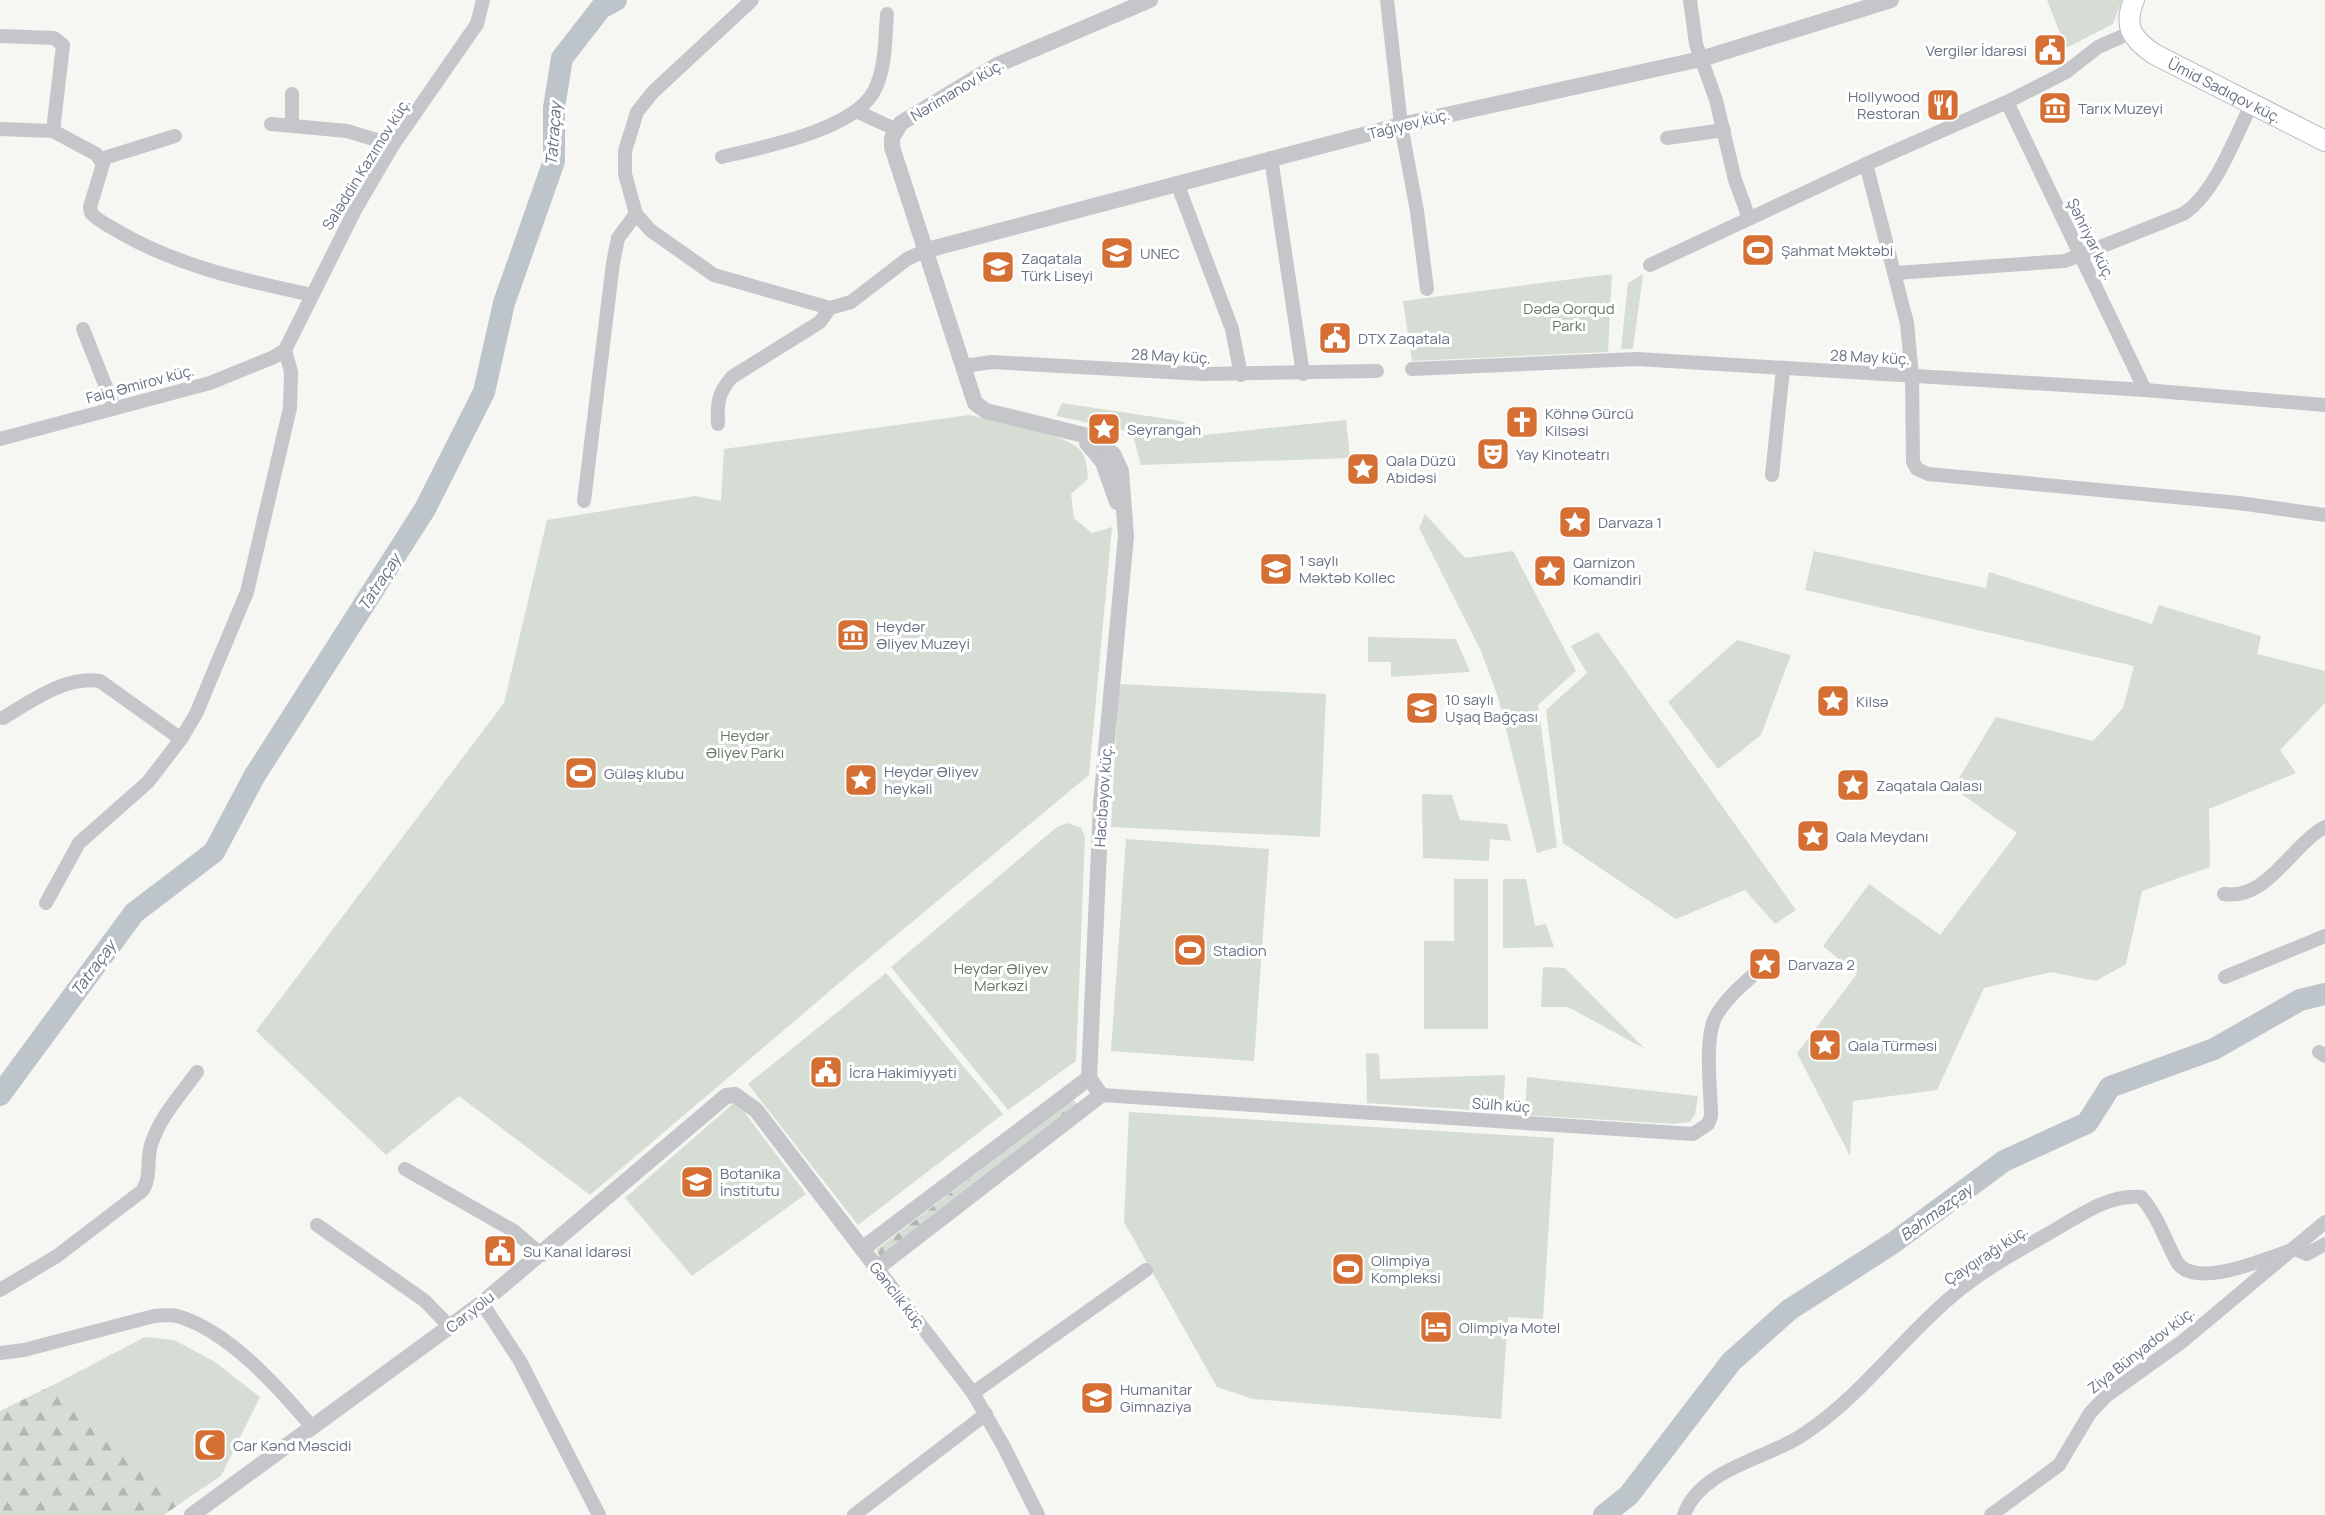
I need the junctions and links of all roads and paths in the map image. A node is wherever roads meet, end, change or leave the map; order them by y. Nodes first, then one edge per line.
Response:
1 (483, 0) edge
2 (752, 0) edge
3 (1150, 0) edge
4 (1387, 0) edge
5 (1690, 0) edge
6 (1891, 0) edge
7 (2134, 0) edge
8 (887, 14) dead end
9 (2130, 33) junction
10 (0, 36) edge
11 (1701, 59) junction
12 (292, 94) dead end
13 (2007, 102) junction
14 (2252, 103) junction
15 (858, 112) junction
16 (271, 124) dead end
17 (292, 124) junction
18 (1401, 125) junction
19 (0, 129) edge
20 (895, 129) junction
21 (1724, 130) junction
22 (53, 131) junction
23 (176, 136) dead end
24 (1667, 138) dead end
25 (2325, 141) edge
26 (393, 145) junction
27 (722, 157) dead end
28 (1271, 158) junction
29 (101, 159) junction
30 (1866, 164) junction
31 (1177, 183) junction
32 (636, 214) junction
33 (1749, 218) junction
34 (927, 250) junction
35 (2081, 256) junction
36 (1650, 265) dead end
37 (1896, 273) junction
38 (1427, 289) dead end
39 (312, 296) junction
40 (830, 308) junction
41 (83, 329) dead end
42 (285, 350) junction
43 (964, 366) junction
44 (1412, 369) dead end
45 (1783, 369) junction
46 (1377, 371) dead end
47 (1303, 374) junction
48 (1241, 375) junction
49 (1912, 376) junction
50 (2145, 390) junction
51 (2325, 405) edge
52 (114, 407) junction
53 (718, 424) dead end
54 (0, 439) edge
55 (1772, 475) dead end
56 (584, 501) dead end
57 (2325, 515) edge
58 (3, 717) dead end
59 (181, 739) junction
60 (2325, 827) edge
61 (2224, 894) dead end
62 (46, 903) dead end
63 (2325, 936) edge
64 (1770, 960) dead end
65 (2225, 977) dead end
66 (197, 1072) dead end
67 (1089, 1078) junction
68 (735, 1095) joint
69 (1101, 1095) junction
70 (405, 1169) dead end
71 (2325, 1222) edge
72 (317, 1225) dead end
73 (2325, 1244) edge
74 (862, 1249) junction
75 (2295, 1249) junction
76 (542, 1255) junction
77 (877, 1268) junction
78 (1146, 1270) dead end
79 (0, 1290) edge
80 (482, 1303) junction
81 (450, 1328) junction
82 (0, 1353) edge
83 (973, 1393) junction
84 (986, 1414) junction
85 (312, 1427) junction
86 (192, 1515) edge
87 (599, 1515) edge
88 (854, 1515) edge
89 (1038, 1515) edge
90 (1684, 1515) edge
91 (1991, 1515) edge

1 - 26 street, Saləddin Kazımov küç.
2 - 32 street
3 - 20 street, Nərimanov küç.
4 - 18 street
5 - 11 street
6 - 11 street, Tağıyev küç.
7 - 9 main road
8 - 15 street
9 - 13 street
9 - 14 main road, Ümid Sadıqov küç.
10 - 22 street
11 - 18 street, Tağıyev küç.
11 - 21 street
12 - 17 street
13 - 30 street
13 - 35 street, Şəhriyar küç.
14 - 25 main road, Ümid Sadıqov küç.
14 - 35 street
15 - 20 street
15 - 27 street
16 - 17 street
17 - 26 street
18 - 28 street, Tağıyev küç.
18 - 38 street
19 - 22 street
20 - 34 street, Nərimanov küç.
21 - 24 street
21 - 33 street
22 - 29 street
23 - 29 street
26 - 39 street, Saləddin Kazımov küç.
28 - 31 street, Tağıyev küç.
28 - 47 street
29 - 39 street
30 - 33 street
30 - 37 street
31 - 34 street, Tağıyev küç.
31 - 48 street
32 - 40 street
32 - 56 street
33 - 36 street
34 - 40 street
34 - 43 street, Nərimanov küç.
35 - 37 street
35 - 50 street, Şəhriyar küç.
37 - 49 street
39 - 42 street, Saləddin Kazımov küç.
40 - 53 street
41 - 52 street
42 - 52 street, Faiq Əmirov küç.
42 - 59 street
43 - 48 street, 28 May küç.
43 - 67 street, Hacıbəyov küç.
44 - 45 street, 28 May küç.
45 - 49 street, 28 May küç.
45 - 55 street
46 - 47 street, 28 May küç.
47 - 48 street, 28 May küç.
49 - 50 street, 28 May küç.
49 - 57 street
50 - 51 street, 28 May küç.
52 - 54 street, Faiq Əmirov küç.
58 - 59 street
59 - 62 street
60 - 61 street
63 - 65 street
64 - 69 street, Sülh küç
66 - 79 street
67 - 69 street
67 - 74 street
68 - 74 street, Gənclik küç.
68 - 76 street, Car yolu
69 - 77 street
70 - 76 street
71 - 75 street, Ziya Bünyadov küç.
72 - 81 street
73 - 75 street
74 - 77 street, Gənclik küç.
75 - 90 street, Çayqırağı küç.
75 - 91 street, Ziya Bünyadov küç.
76 - 80 street, Car yolu
77 - 83 street, Gənclik küç.
78 - 83 street
80 - 81 street, Car yolu
80 - 87 street
81 - 85 street, Car yolu
82 - 85 street
83 - 84 street, Gənclik küç.
84 - 88 street
84 - 89 street, Gənclik küç.
85 - 86 street, Car yolu

